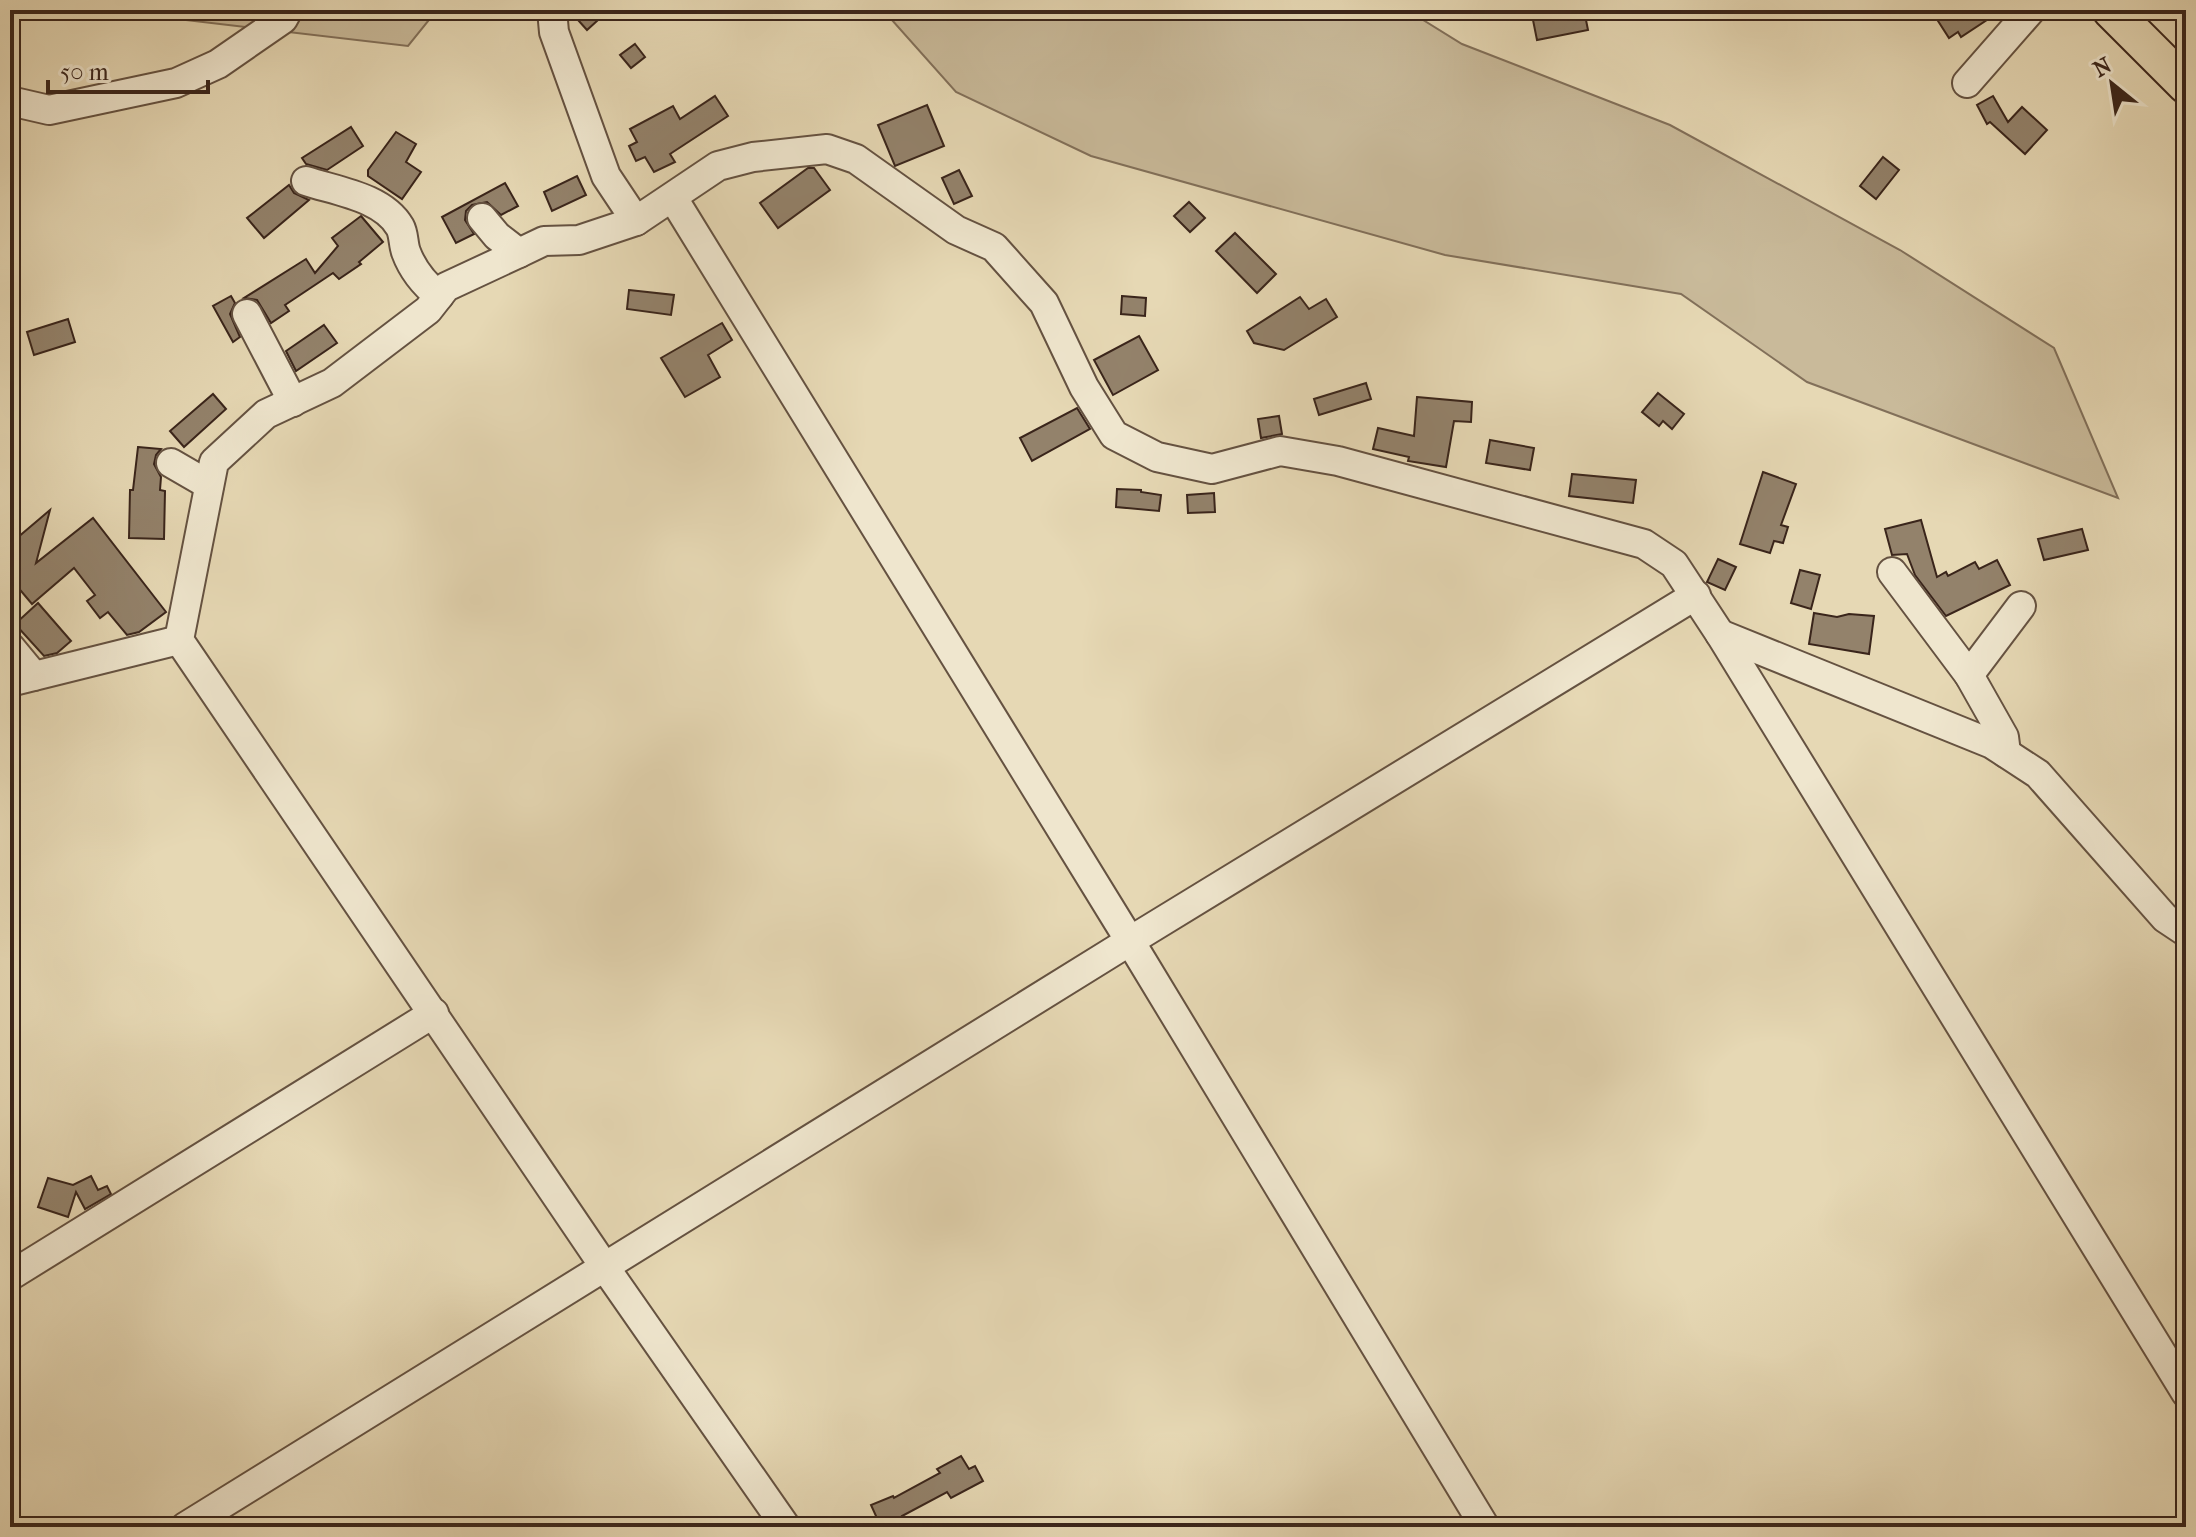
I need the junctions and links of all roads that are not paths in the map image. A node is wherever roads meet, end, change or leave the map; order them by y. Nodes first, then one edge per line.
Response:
1 (288, 10) edge
2 (552, 10) edge
3 (2031, 10) edge
4 (2111, 10) edge
5 (1967, 83) dead end
6 (2186, 85) edge
7 (10, 101) edge
8 (306, 181) dead end
9 (673, 198) junction
10 (482, 218) dead end
11 (636, 221) junction
12 (519, 253) junction
13 (439, 296) junction
14 (247, 314) dead end
15 (293, 402) junction
16 (171, 463) dead end
17 (209, 485) junction
18 (1892, 572) dead end
19 (1696, 595) junction
20 (2021, 606) dead end
21 (1720, 634) junction
22 (179, 640) junction
23 (10, 647) edge
24 (1969, 675) junction
25 (22, 679) edge
26 (2006, 753) junction
27 (2186, 932) edge
28 (1130, 941) junction
29 (434, 1013) junction
30 (604, 1266) junction
31 (10, 1276) edge
32 (2186, 1393) edge
33 (185, 1527) edge
34 (786, 1527) edge
35 (1485, 1527) edge

1 - 7 street
2 - 11 street
3 - 5 street
4 - 6 main road
8 - 13 street
9 - 11 street
9 - 19 street
9 - 28 street
10 - 12 street
11 - 12 street
12 - 13 street
13 - 15 street
14 - 15 street
15 - 17 street
16 - 17 street
17 - 22 street
18 - 24 street
19 - 21 street
19 - 28 street
20 - 24 street
21 - 26 street
21 - 32 street
22 - 25 street
22 - 29 street
23 - 25 street
24 - 26 street
26 - 27 street
28 - 30 street
28 - 35 street
29 - 30 street
29 - 31 street
30 - 33 street
30 - 34 street

